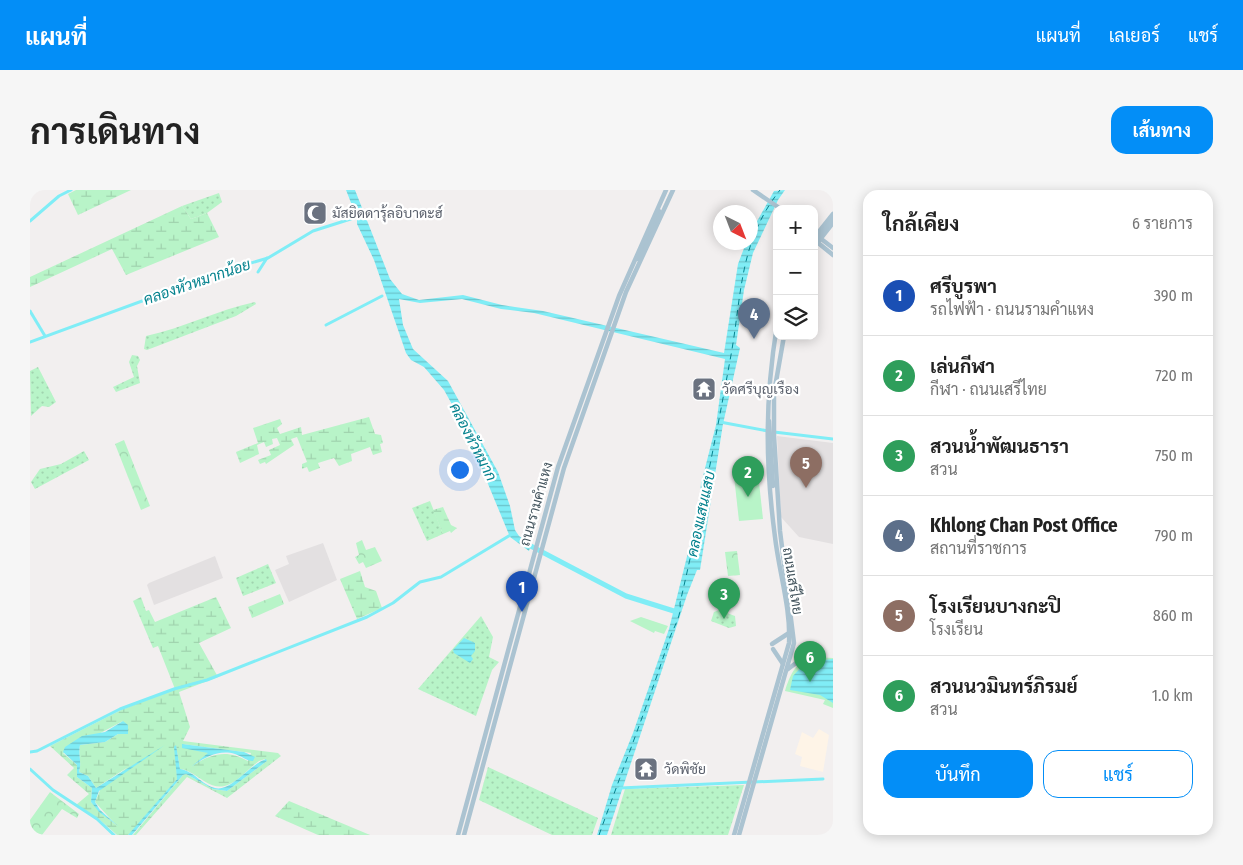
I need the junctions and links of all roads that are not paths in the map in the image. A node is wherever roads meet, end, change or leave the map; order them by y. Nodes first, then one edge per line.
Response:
1 (669, 190) edge
2 (753, 190) edge
3 (776, 205) edge
4 (833, 213) edge
5 (833, 219) edge
6 (833, 223) edge
7 (818, 236) edge
8 (818, 237) edge
9 (818, 237) edge
10 (818, 240) edge
11 (818, 241) edge
12 (833, 248) edge
13 (833, 255) edge
14 (633, 277) junction
15 (611, 325) junction
16 (774, 340) edge
17 (780, 340) edge
18 (780, 340) edge
19 (781, 340) edge
20 (774, 393) junction
21 (772, 510) junction
22 (536, 553) junction
23 (789, 633) junction
24 (814, 655) dead end
25 (784, 665) junction
26 (788, 670) junction
27 (753, 779) junction
28 (751, 784) junction
29 (458, 835) edge
30 (464, 835) edge
31 (734, 835) edge
32 (739, 835) edge

1 - 14 main road, ถนนรามคำแหง
1 - 14 main road, ถนนรามคำแหง
1 - 15 main road, ถนนรามคำแหง
2 - 3 main road
4 - 7 main road, bridge
5 - 8 main road, bridge
6 - 9 main road
10 - 12 main road
11 - 13 main road
14 - 15 main road, ถนนรามคำแหง
15 - 22 main road, ถนนรามคำแหง
16 - 21 main road, ถนนเสรีไทย
17 - 20 main road
18 - 21 main road
19 - 20 main road, ถนนเสรีไทย
20 - 26 main road, ถนนเสรีไทย
21 - 23 main road, ถนนเสรีไทย
22 - 29 main road, ถนนรามคำแหง
22 - 30 main road, ถนนรามคำแหง
23 - 25 main road, ถนนเสรีไทย
23 - 25 main road
24 - 26 main road
25 - 27 main road, ถนนเสรีไทย
26 - 27 main road, ถนนเสรีไทย
27 - 28 main road, ถนนเสรีไทย
28 - 31 main road, ถนนเสรีไทย
28 - 32 main road, ถนนเสรีไทย

